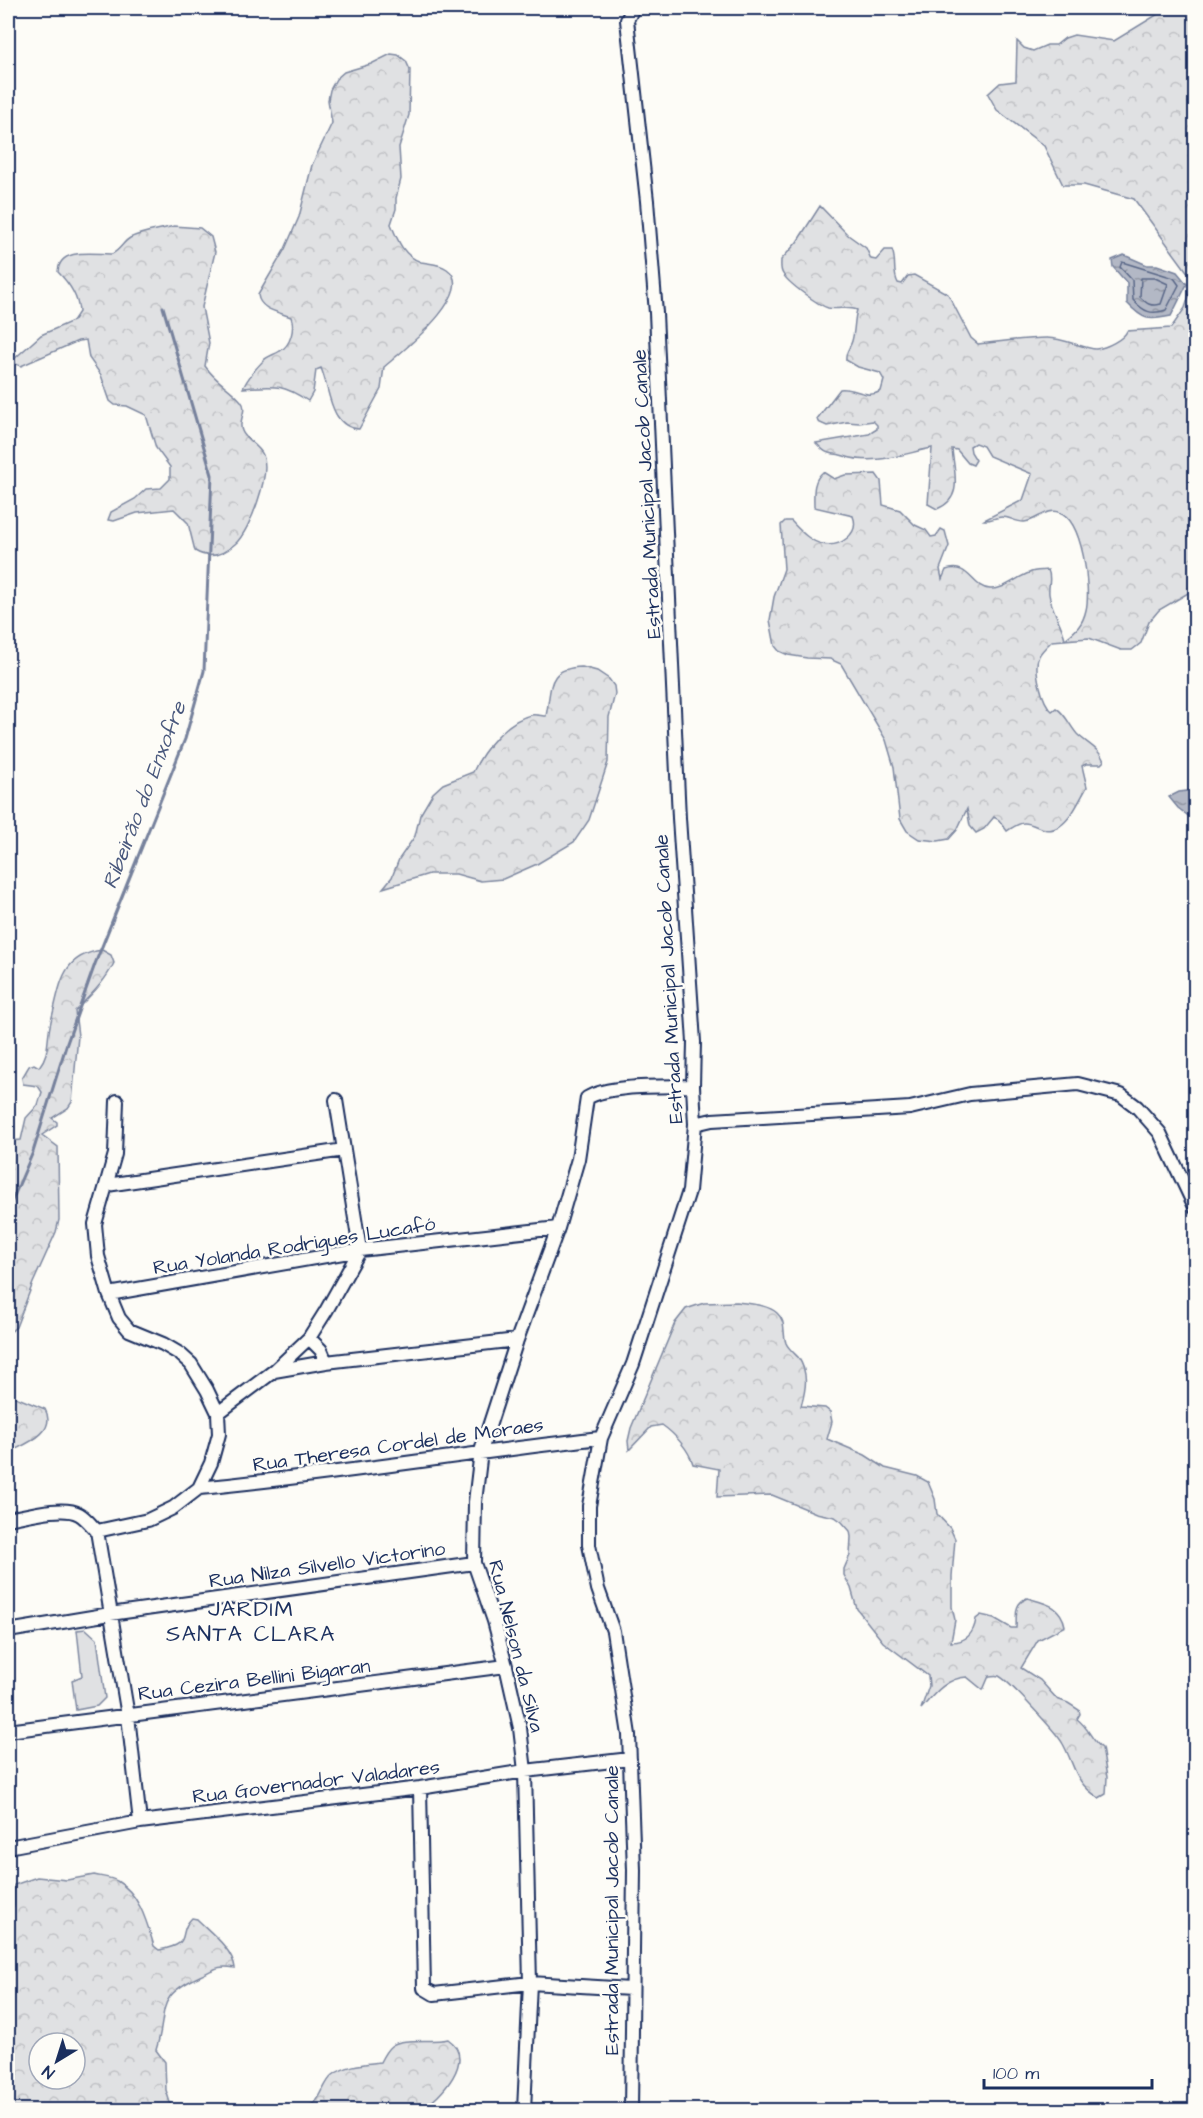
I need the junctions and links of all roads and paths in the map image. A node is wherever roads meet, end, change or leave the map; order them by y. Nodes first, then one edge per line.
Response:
1 (633, 8) edge
2 (693, 1086) junction
3 (336, 1100) dead end
4 (117, 1101) dead end
5 (695, 1124) junction
6 (344, 1149) junction
7 (107, 1185) junction
8 (1196, 1209) edge
9 (558, 1228) junction
10 (360, 1250) junction
11 (109, 1294) junction
12 (309, 1338) junction
13 (517, 1340) junction
14 (326, 1362) junction
15 (274, 1371) junction
16 (218, 1413) junction
17 (601, 1438) junction
18 (481, 1451) junction
19 (199, 1488) junction
20 (8, 1519) edge
21 (97, 1531) junction
22 (474, 1563) junction
23 (110, 1614) junction
24 (8, 1631) edge
25 (506, 1666) junction
26 (128, 1716) junction
27 (8, 1731) edge
28 (630, 1760) junction
29 (525, 1771) junction
30 (420, 1788) junction
31 (140, 1822) junction
32 (8, 1847) edge
33 (530, 1983) junction
34 (631, 1989) junction
35 (524, 2110) edge
36 (631, 2110) edge

1 - 2 street, Estrada Municipal Jacob Canale
2 - 5 street, Estrada Municipal Jacob Canale
2 - 9 street, Rua Nelson da Silva
3 - 6 street
4 - 7 street
5 - 8 street
5 - 17 street, Estrada Municipal Jacob Canale
6 - 7 street
6 - 10 street
7 - 11 street
9 - 10 street, Rua Yolanda Rodrigues Lucafó
9 - 13 street, Rua Nelson da Silva
10 - 11 street, Rua Yolanda Rodrigues Lucafó
10 - 12 street
11 - 16 street
12 - 14 street
12 - 15 street
13 - 14 street
13 - 18 street, Rua Nelson da Silva
14 - 15 street
15 - 16 street
16 - 19 street
17 - 18 street, Rua Theresa Cordel de Moraes
17 - 28 street, Estrada Municipal Jacob Canale
18 - 19 street, Rua Theresa Cordel de Moraes
18 - 22 street, Rua Nelson da Silva
19 - 21 street
20 - 21 street
21 - 23 street
22 - 23 street, Rua Nilza Silvello Victorino
22 - 25 street, Rua Nelson da Silva
23 - 24 street, Rua Nilza Silvello Victorino
23 - 26 street
25 - 26 street, Rua Cezira Bellini Bigaran
25 - 29 street, Rua Nelson da Silva
26 - 27 street, Rua Cezira Bellini Bigaran
26 - 31 street
28 - 29 street, Rua Governador Valadares
28 - 34 street, Estrada Municipal Jacob Canale
29 - 30 street, Rua Governador Valadares
29 - 33 street, Rua Nelson da Silva
30 - 31 street, Rua Governador Valadares
30 - 33 street
31 - 32 street, Rua Governador Valadares
33 - 34 street
33 - 35 street, Rua Nelson da Silva
34 - 36 street, Estrada Municipal Jacob Canale

